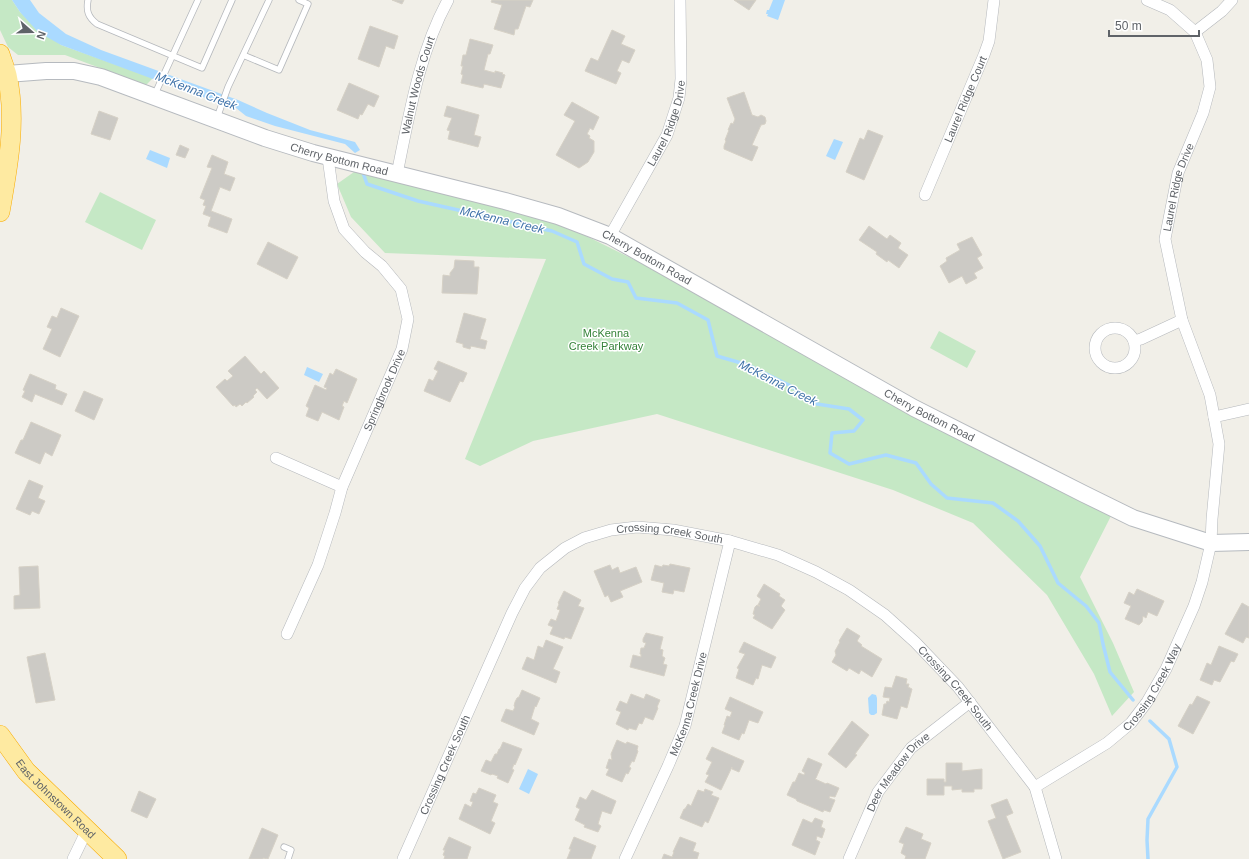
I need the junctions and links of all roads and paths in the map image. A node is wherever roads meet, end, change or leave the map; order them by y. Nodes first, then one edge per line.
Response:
1 (88, 0) edge
2 (198, 0) edge
3 (232, 0) edge
4 (270, 0) edge
5 (299, 0) edge
6 (448, 0) edge
7 (680, 0) edge
8 (994, 0) edge
9 (1147, 0) edge
10 (1232, 0) edge
11 (1195, 32) junction
12 (0, 54) edge
13 (173, 55) junction
14 (243, 55) junction
15 (7, 74) junction
16 (155, 92) junction
17 (218, 115) junction
18 (328, 158) junction
19 (397, 174) junction
20 (925, 195) dead end
21 (0, 212) edge
22 (610, 236) junction
23 (1182, 320) junction
24 (1134, 341) dead end
25 (1249, 409) edge
26 (1214, 417) junction
27 (276, 458) dead end
28 (342, 487) junction
29 (730, 541) junction
30 (1211, 542) junction
31 (1249, 542) edge
32 (288, 634) dead end
33 (970, 702) junction
34 (0, 735) edge
35 (1034, 787) junction
36 (87, 830) junction
37 (284, 847) dead end
38 (74, 859) edge
39 (116, 859) edge
40 (288, 859) edge
41 (403, 859) edge
42 (625, 859) edge
43 (849, 859) edge
44 (1056, 859) edge

1 - 13 lane
2 - 13 lane
3 - 13 lane
4 - 14 lane
5 - 14 lane
6 - 19 street, Walnut Woods Court
7 - 22 street, Laurel Ridge Drive
8 - 20 street, Laurel Ridge Court
9 - 11 street, Laurel Ridge Drive
10 - 11 street
11 - 23 street, Laurel Ridge Drive
12 - 15 highway
13 - 16 lane
14 - 17 lane
15 - 16 main road, Cherry Bottom Road
15 - 21 highway
16 - 17 main road, Cherry Bottom Road
17 - 18 main road, Cherry Bottom Road
18 - 19 main road, Cherry Bottom Road
18 - 28 street, Springbrook Drive
19 - 22 main road, Cherry Bottom Road
22 - 30 main road, Cherry Bottom Road
23 - 24 street
23 - 26 street, Laurel Ridge Drive
25 - 26 street
26 - 30 street, Laurel Ridge Drive
27 - 28 street
28 - 32 street, Springbrook Drive
29 - 33 street, Crossing Creek South
29 - 41 street, Crossing Creek South
29 - 42 street, McKenna Creek Drive
30 - 31 main road, Cherry Bottom Road
30 - 35 street, Crossing Creek Way
33 - 35 street, Crossing Creek South
33 - 43 street, Deer Meadow Drive
34 - 36 highway, East Johnstown Road
35 - 44 street, Crossing Creek South
36 - 38 street
36 - 39 highway, East Johnstown Road
37 - 40 lane

